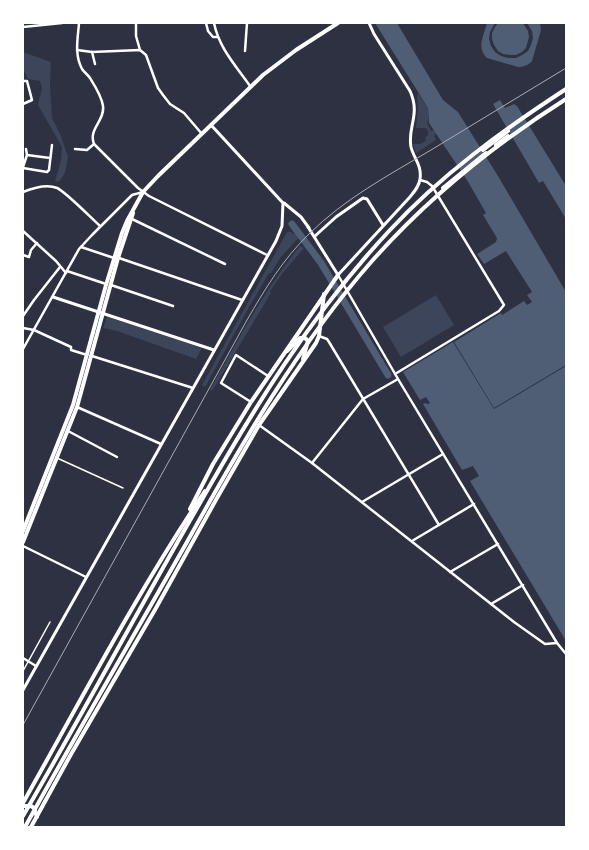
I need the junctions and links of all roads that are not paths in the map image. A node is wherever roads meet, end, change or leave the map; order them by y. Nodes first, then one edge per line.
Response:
1 (62, 23) edge
2 (79, 23) edge
3 (136, 23) edge
4 (206, 23) edge
5 (214, 23) edge
6 (247, 23) edge
7 (338, 23) edge
8 (369, 23) edge
9 (23, 27) edge
10 (217, 37) junction
11 (77, 50) junction
12 (140, 50) junction
13 (245, 51) dead end
14 (92, 52) junction
15 (95, 64) dead end
16 (23, 82) edge
17 (252, 85) junction
18 (566, 90) edge
19 (566, 98) edge
20 (23, 104) edge
21 (211, 125) junction
22 (202, 134) junction
23 (94, 144) junction
24 (52, 145) dead end
25 (26, 149) dead end
26 (75, 149) dead end
27 (25, 156) edge
28 (50, 158) junction
29 (23, 167) edge
30 (420, 180) junction
31 (23, 192) edge
32 (143, 192) junction
33 (283, 203) junction
34 (134, 210) junction
35 (132, 219) junction
36 (383, 225) junction
37 (100, 226) junction
38 (308, 227) junction
39 (23, 231) edge
40 (315, 236) junction
41 (37, 243) junction
42 (81, 247) junction
43 (320, 247) junction
44 (267, 254) junction
45 (23, 255) edge
46 (116, 258) junction
47 (225, 264) dead end
48 (60, 267) junction
49 (66, 272) junction
50 (338, 275) junction
51 (108, 285) junction
52 (324, 294) junction
53 (53, 296) junction
54 (242, 300) junction
55 (173, 306) dead end
56 (101, 312) junction
57 (23, 316) edge
58 (23, 328) edge
59 (34, 330) junction
60 (319, 336) junction
61 (23, 349) edge
62 (214, 350) junction
63 (283, 354) junction
64 (89, 355) junction
65 (301, 363) junction
66 (395, 374) junction
67 (268, 376) junction
68 (398, 379) junction
69 (193, 388) junction
70 (363, 399) junction
71 (251, 402) junction
72 (77, 407) junction
73 (259, 425) junction
74 (68, 431) junction
75 (161, 444) junction
76 (443, 454) junction
77 (117, 457) dead end
78 (57, 458) junction
79 (312, 463) junction
80 (408, 474) junction
81 (123, 488) dead end
82 (362, 502) junction
83 (474, 504) junction
84 (183, 523) junction
85 (439, 525) junction
86 (23, 531) edge
87 (199, 531) junction
88 (412, 541) junction
89 (23, 542) edge
90 (498, 544) junction
91 (23, 546) edge
92 (450, 572) junction
93 (86, 577) junction
94 (523, 585) junction
95 (491, 604) junction
96 (50, 622) dead end
97 (557, 642) junction
98 (566, 654) edge
99 (23, 658) edge
100 (28, 661) junction
101 (36, 666) junction
102 (23, 671) edge
103 (23, 690) edge
104 (36, 779) junction
105 (52, 789) junction
106 (23, 803) edge
107 (23, 806) edge
108 (23, 816) edge
109 (37, 817) junction
110 (25, 827) edge
111 (31, 827) edge

1 - 9 street
2 - 11 street
3 - 12 street
4 - 10 street
5 - 10 street
6 - 13 street
7 - 17 highway
8 - 30 street
10 - 17 street
11 - 14 street
11 - 23 street
12 - 14 street
12 - 22 street
14 - 15 street
16 - 20 street
17 - 21 highway
18 - 84 highway
18 - 108 highway
19 - 87 highway
19 - 110 highway
21 - 22 highway
21 - 33 street
22 - 32 highway
23 - 26 street
23 - 32 street
24 - 28 street
25 - 27 street
27 - 28 street
27 - 29 street
28 - 29 street
30 - 36 street
30 - 66 street
31 - 37 street
32 - 34 highway
32 - 37 street
32 - 44 street
33 - 38 street
33 - 44 street
34 - 35 highway
34 - 46 highway
35 - 46 highway
35 - 47 street
36 - 40 street
36 - 50 street
37 - 42 street
38 - 40 street
38 - 43 street
39 - 41 street
40 - 43 street
41 - 45 street
41 - 48 street
42 - 46 street
42 - 49 street
43 - 50 street
44 - 54 street
46 - 51 highway
46 - 54 street
48 - 49 street
48 - 57 street
49 - 51 street
49 - 53 street
50 - 52 highway
50 - 66 street
51 - 55 street
51 - 56 highway
52 - 60 highway
52 - 63 highway
53 - 56 street
53 - 59 street
54 - 62 street
56 - 62 street
56 - 64 highway
58 - 59 street
59 - 61 street
59 - 64 street
60 - 65 highway
60 - 70 street
62 - 69 street
63 - 65 highway
63 - 67 highway
64 - 69 street
64 - 72 highway
64 - 86 highway
65 - 73 highway
66 - 68 street
67 - 71 highway
67 - 71 street
68 - 70 street
68 - 76 street
69 - 75 street
70 - 79 street
70 - 80 street
71 - 84 highway
72 - 74 highway
72 - 75 street
73 - 79 street
73 - 87 highway
74 - 77 street
74 - 78 highway
75 - 93 street
76 - 80 street
76 - 83 street
78 - 81 street
78 - 89 highway
79 - 82 street
80 - 82 street
80 - 85 street
82 - 88 street
83 - 85 street
83 - 90 street
84 - 104 highway
85 - 88 street
87 - 105 highway
88 - 92 street
90 - 92 street
90 - 94 street
91 - 93 street
92 - 95 street
93 - 101 street
94 - 95 street
94 - 97 street
95 - 97 street
96 - 100 street
97 - 98 street
99 - 100 street
100 - 101 street
100 - 102 street
101 - 103 street
104 - 105 highway
104 - 106 highway
105 - 109 highway
107 - 109 highway
109 - 111 highway

